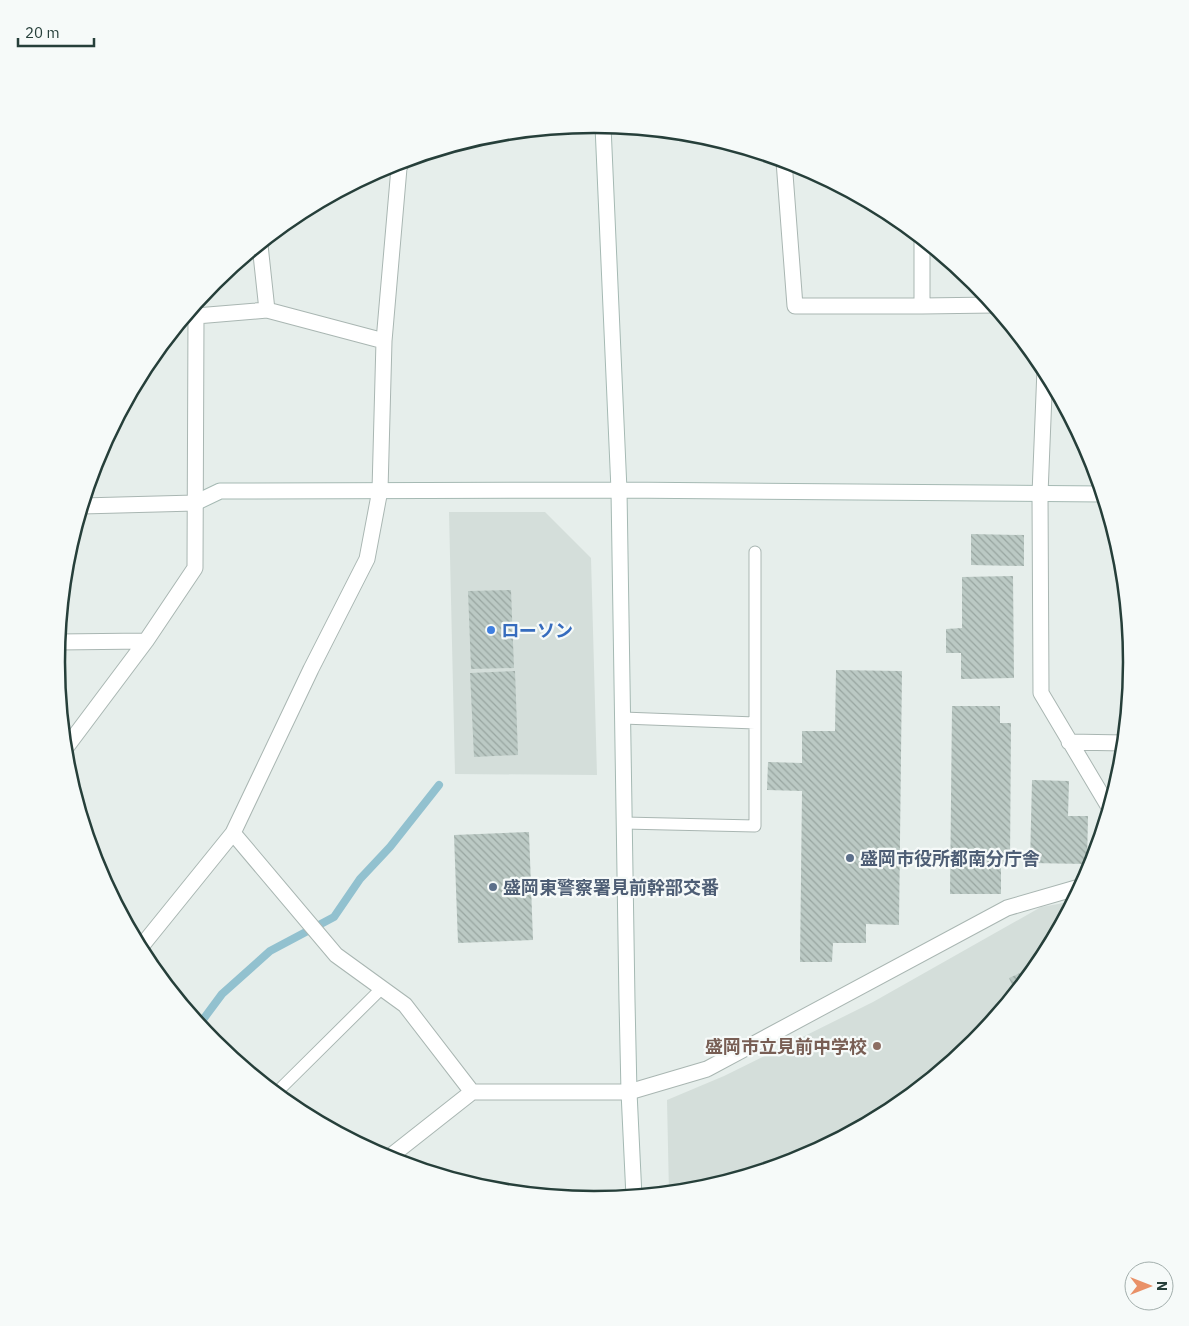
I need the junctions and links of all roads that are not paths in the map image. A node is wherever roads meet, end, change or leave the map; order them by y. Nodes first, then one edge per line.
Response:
1 (603, 134) edge
2 (785, 169) edge
3 (395, 173) edge
4 (922, 247) edge
5 (261, 252) edge
6 (984, 305) edge
7 (922, 306) junction
8 (267, 310) junction
9 (384, 341) junction
10 (1044, 384) edge
11 (380, 490) junction
12 (619, 490) junction
13 (1040, 494) junction
14 (1096, 494) edge
15 (195, 503) junction
16 (89, 506) edge
17 (755, 552) dead end
18 (146, 641) junction
19 (66, 642) edge
20 (622, 718) junction
21 (755, 723) junction
22 (71, 741) edge
23 (1069, 742) junction
24 (1117, 743) edge
25 (1105, 802) edge
26 (624, 823) junction
27 (233, 833) junction
28 (1073, 889) edge
29 (145, 942) edge
30 (382, 988) junction
31 (280, 1089) edge
32 (472, 1092) junction
33 (629, 1092) junction
34 (395, 1153) edge
35 (634, 1191) edge

1 - 12 street
2 - 7 street
3 - 9 street
4 - 7 street
5 - 8 street
6 - 7 street
8 - 9 street
8 - 15 street
9 - 11 street
10 - 13 street
11 - 12 street
11 - 15 street
11 - 27 street
12 - 13 street
12 - 20 street
13 - 14 street
13 - 23 street
15 - 16 street
15 - 18 street
17 - 21 lane
18 - 19 street
18 - 22 street
20 - 21 lane
20 - 26 street
21 - 26 lane
23 - 24 street
23 - 25 street
26 - 33 street
27 - 29 street
27 - 30 street
28 - 33 street
30 - 31 lane
30 - 32 street
32 - 33 street
32 - 34 street
33 - 35 street

